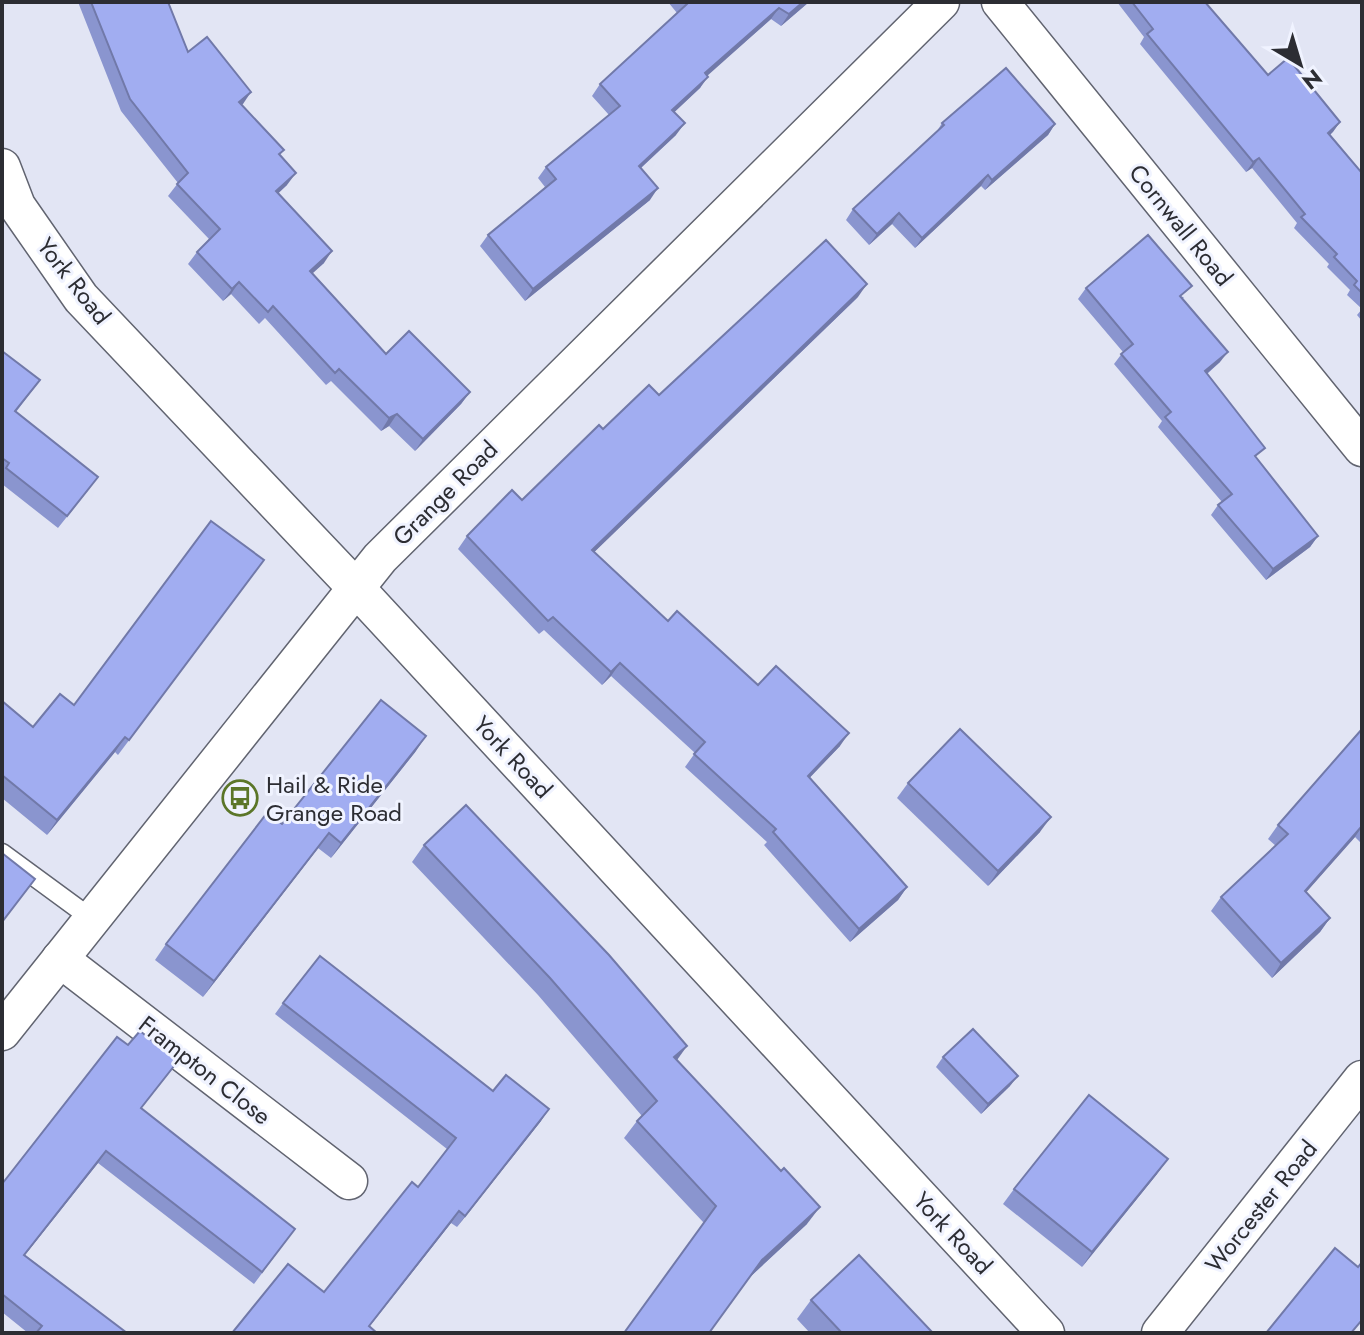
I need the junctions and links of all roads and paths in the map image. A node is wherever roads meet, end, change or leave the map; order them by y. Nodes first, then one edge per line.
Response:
1 (941, 2) edge
2 (1000, 2) edge
3 (2, 167) edge
4 (10, 207) edge
5 (1362, 448) edge
6 (356, 588) junction
7 (2, 853) edge
8 (92, 919) junction
9 (60, 959) junction
10 (5, 1023) edge
11 (1362, 1079) edge
12 (349, 1181) dead end
13 (1046, 1333) edge
14 (1160, 1333) edge

1 - 6 street, Grange Road
2 - 5 street, Cornwall Road
3 - 4 street, York Road
4 - 6 street, York Road
6 - 8 street, Grange Road
6 - 13 street, York Road
7 - 8 lane
8 - 9 street, Grange Road
9 - 10 street, Grange Road
9 - 12 street, Frampton Close
11 - 14 street, Worcester Road

